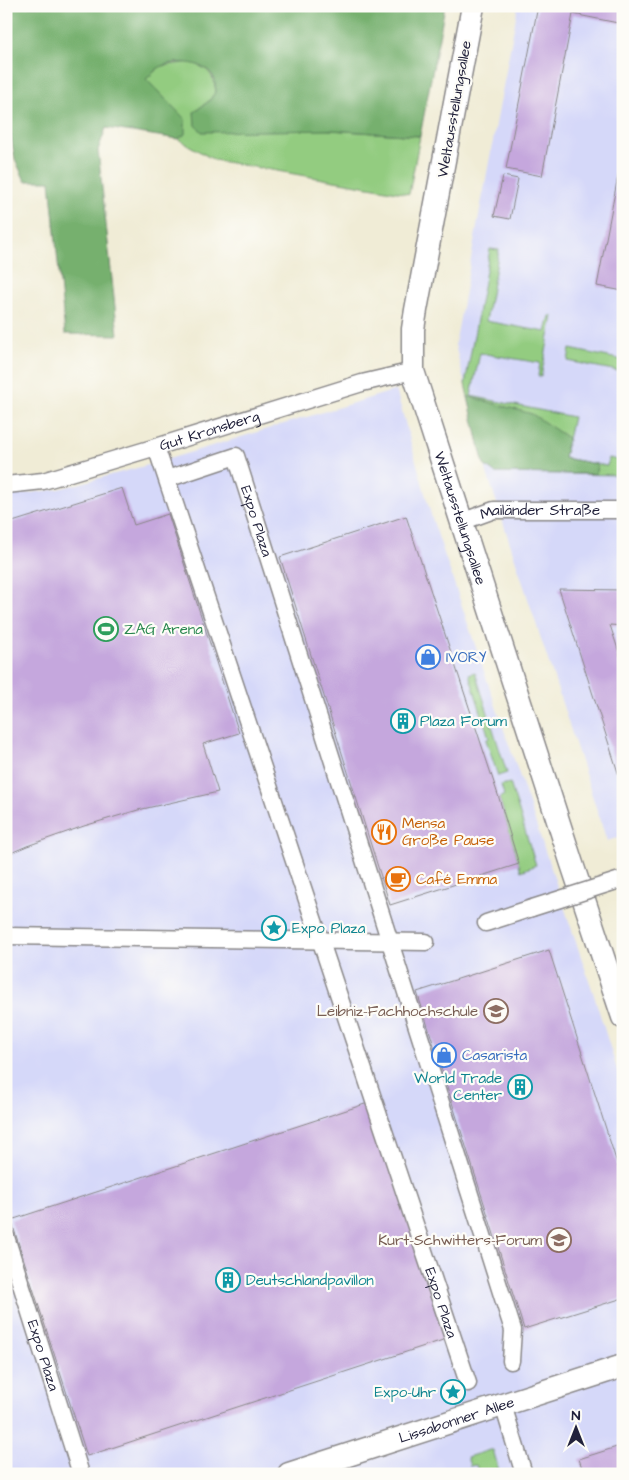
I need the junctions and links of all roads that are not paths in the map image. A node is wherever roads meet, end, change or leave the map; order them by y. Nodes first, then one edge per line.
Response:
1 (473, 6) edge
2 (413, 371) junction
3 (156, 447) junction
4 (167, 479) junction
5 (6, 485) edge
6 (623, 510) edge
7 (461, 522) junction
8 (623, 879) edge
9 (486, 923) dead end
10 (6, 936) edge
11 (320, 940) junction
12 (390, 941) junction
13 (426, 942) dead end
14 (623, 1017) edge
15 (6, 1237) edge
16 (511, 1361) dead end
17 (623, 1366) edge
18 (468, 1382) dead end
19 (503, 1405) junction
20 (81, 1474) edge
21 (289, 1474) edge
22 (524, 1474) edge

1 - 2 main road, Weltausstellungsallee
2 - 3 street, Gut Kronsberg
2 - 7 main road, Weltausstellungsallee
3 - 4 street, Expo Plaza
3 - 5 street, Gut Kronsberg
4 - 11 street, Expo Plaza
4 - 12 street, Expo Plaza
6 - 7 street, Mailänder Straße
7 - 14 main road, Weltausstellungsallee
8 - 9 street, bridge
10 - 11 street
11 - 12 street
11 - 18 street, Expo Plaza
12 - 13 street
12 - 16 street, Expo Plaza
15 - 20 street, Expo Plaza
17 - 19 main road, Lissabonner Allee
19 - 21 main road, Lissabonner Allee
19 - 22 street

